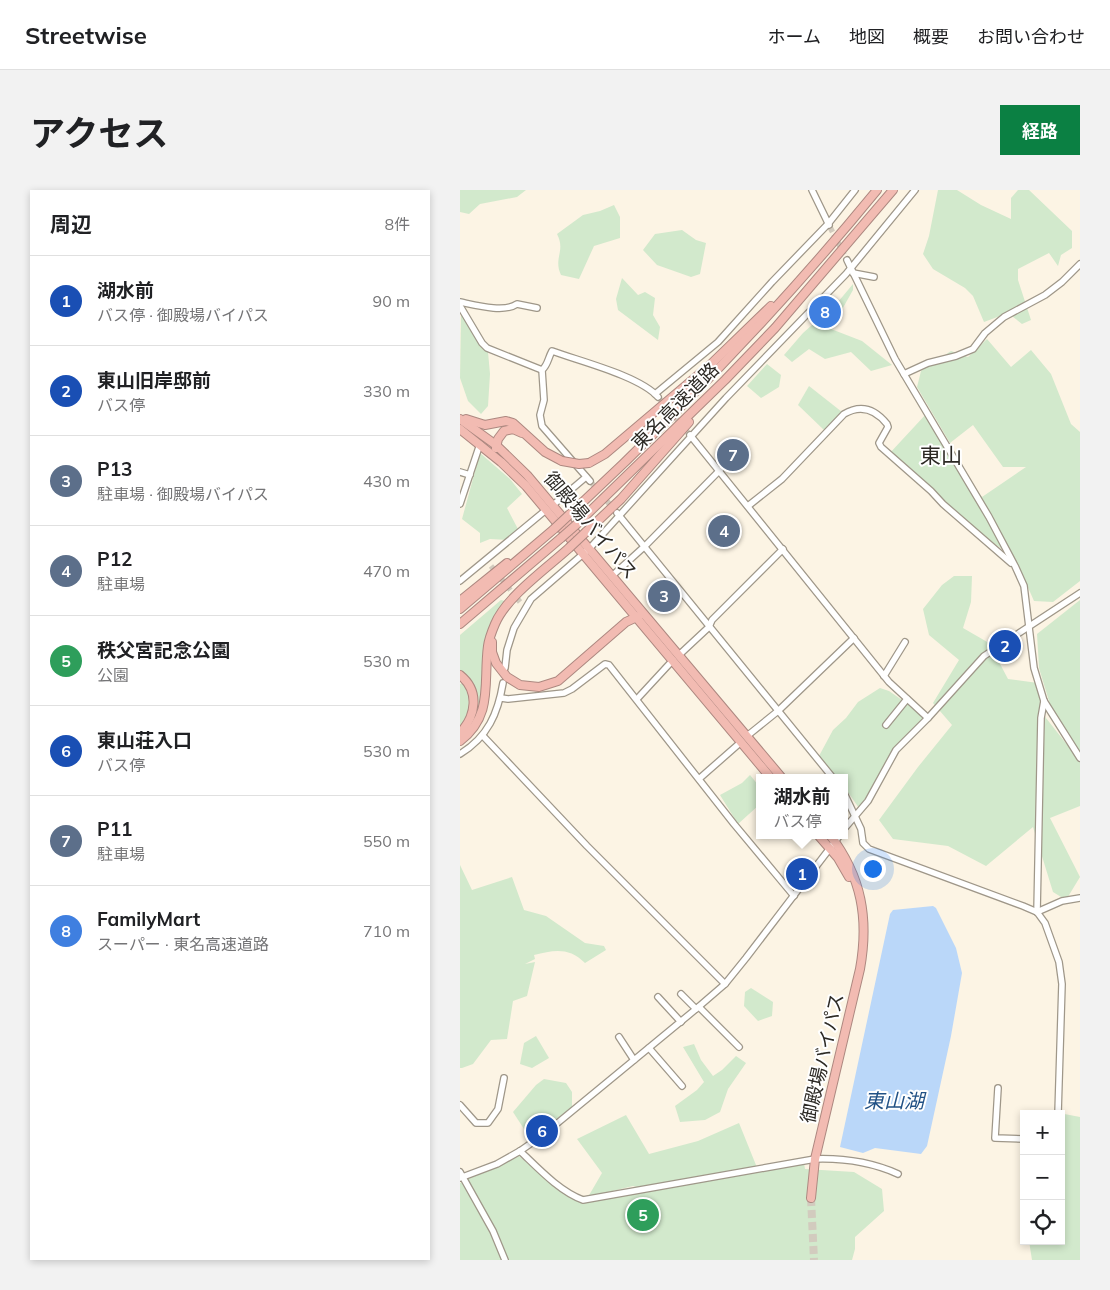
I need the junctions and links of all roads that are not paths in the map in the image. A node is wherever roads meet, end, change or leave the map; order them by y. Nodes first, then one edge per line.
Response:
1 (812, 190) edge
2 (855, 190) edge
3 (877, 190) edge
4 (893, 190) edge
5 (915, 190) edge
6 (829, 225) junction
7 (847, 260) tunnel mouth
8 (1080, 264) edge
9 (850, 267) junction
10 (811, 269) junction
11 (853, 274) junction
12 (874, 277) dead end
13 (460, 304) edge
14 (537, 308) dead end
15 (542, 370) junction
16 (904, 374) junction
17 (725, 380) junction
18 (460, 418) edge
19 (460, 430) edge
20 (690, 435) junction
21 (533, 440) junction
22 (480, 444) junction
23 (496, 446) junction
24 (720, 470) junction
25 (460, 472) edge
26 (470, 475) junction
27 (526, 486) junction
28 (460, 504) edge
29 (748, 506) junction
30 (550, 508) junction
31 (618, 514) junction
32 (645, 546) junction
33 (590, 548) junction
34 (783, 549) junction
35 (584, 554) junction
36 (524, 555) junction
37 (486, 560) junction
38 (491, 566) tunnel mouth
39 (1015, 566) junction
40 (612, 574) junction
41 (460, 581) edge
42 (1080, 593) edge
43 (460, 601) edge
44 (520, 602) tunnel mouth
45 (628, 606) junction
46 (525, 608) junction
47 (460, 609) edge
48 (636, 616) junction
49 (647, 616) junction
50 (626, 622) junction
51 (460, 624) edge
52 (709, 626) junction
53 (1029, 626) junction
54 (493, 630) junction
55 (854, 638) junction
56 (905, 642) dead end
57 (676, 658) junction
58 (505, 668) dead end
59 (460, 675) edge
60 (884, 676) junction
61 (503, 682) dead end
62 (501, 698) junction
63 (637, 699) junction
64 (907, 699) junction
65 (1044, 700) junction
66 (778, 711) junction
67 (928, 718) junction
68 (886, 725) dead end
69 (460, 733) edge
70 (483, 736) junction
71 (744, 739) junction
72 (460, 741) edge
73 (460, 754) edge
74 (1080, 758) edge
75 (768, 774) edge
76 (778, 774) edge
77 (830, 774) edge
78 (700, 778) junction
79 (848, 801) edge
80 (856, 816) junction
81 (848, 825) edge
82 (833, 840) edge
83 (794, 896) junction
84 (1080, 898) edge
85 (1037, 912) junction
86 (725, 984) junction
87 (681, 994) dead end
88 (658, 997) dead end
89 (697, 1008) junction
90 (680, 1022) junction
91 (619, 1037) dead end
92 (649, 1048) junction
93 (739, 1048) dead end
94 (634, 1060) junction
95 (504, 1078) dead end
96 (682, 1086) dead end
97 (998, 1088) dead end
98 (461, 1108) edge
99 (1058, 1110) edge
100 (1020, 1139) edge
101 (520, 1151) junction
102 (815, 1159) junction
103 (898, 1174) dead end
104 (461, 1175) edge
105 (811, 1198) tunnel mouth
106 (505, 1260) edge

1 - 6 street
2 - 6 street
3 - 10 highway, 東名高速道路
4 - 17 highway, 東名高速道路
5 - 9 street
6 - 15 street
7 - 9 street
8 - 16 street
9 - 11 street
9 - 20 street
10 - 21 highway, bridge
10 - 36 highway, 東名高速道路, bridge
11 - 12 street
11 - 16 street
13 - 14 street
13 - 15 street
15 - 30 street
16 - 39 street
17 - 51 highway, 東名高速道路, bridge
17 - 54 highway, bridge
18 - 21 highway
18 - 23 highway, 御殿場バイパス
19 - 22 highway, 御殿場バイパス
20 - 24 street
20 - 31 street
21 - 23 highway
22 - 26 street
22 - 27 highway, 御殿場バイパス
23 - 27 highway
23 - 30 highway, 御殿場バイパス
24 - 29 street
24 - 32 street
25 - 26 street
26 - 28 street
27 - 30 highway, 御殿場バイパス
29 - 34 street
29 - 39 street
30 - 33 highway, 御殿場バイパス
30 - 35 highway, 御殿場バイパス
30 - 37 street
31 - 32 street
31 - 33 street
32 - 40 street
32 - 52 street
33 - 35 street
33 - 40 highway, 御殿場バイパス
34 - 52 street
34 - 55 street
35 - 45 highway, 御殿場バイパス
35 - 46 street
36 - 43 highway
36 - 47 highway, 東名高速道路
37 - 38 street
37 - 41 street
39 - 53 street
40 - 49 highway, 御殿場バイパス
42 - 53 street
44 - 46 street
45 - 48 highway, 御殿場バイパス
45 - 50 highway
46 - 58 street
48 - 49 highway
48 - 50 highway
48 - 57 highway, 御殿場バイパス
49 - 57 highway, 御殿場バイパス
50 - 54 highway
52 - 57 street
52 - 66 street
53 - 65 street
53 - 67 street
54 - 72 highway
55 - 60 street
55 - 66 street
56 - 60 street
57 - 63 street
57 - 71 highway, 御殿場バイパス
59 - 69 highway
60 - 64 street
61 - 62 street
62 - 63 street
62 - 70 street
63 - 78 street
64 - 67 street
64 - 68 street
65 - 74 street
65 - 85 street
66 - 71 street
66 - 77 street
67 - 80 street
70 - 73 street
70 - 86 street
71 - 75 highway, 御殿場バイパス
71 - 76 highway, 御殿場バイパス
71 - 78 street
78 - 83 street
79 - 80 street
80 - 81 street
80 - 85 street
82 - 83 street
82 - 102 highway, 御殿場バイパス
83 - 86 street
84 - 85 street
85 - 99 street
86 - 89 street
87 - 89 street
88 - 90 street
89 - 90 street
89 - 93 street
90 - 92 street
91 - 94 street
92 - 94 street
92 - 96 street
94 - 101 street
95 - 98 street
97 - 100 street
101 - 102 street
101 - 104 street
102 - 103 street
102 - 105 highway, 御殿場バイパス
104 - 106 street

